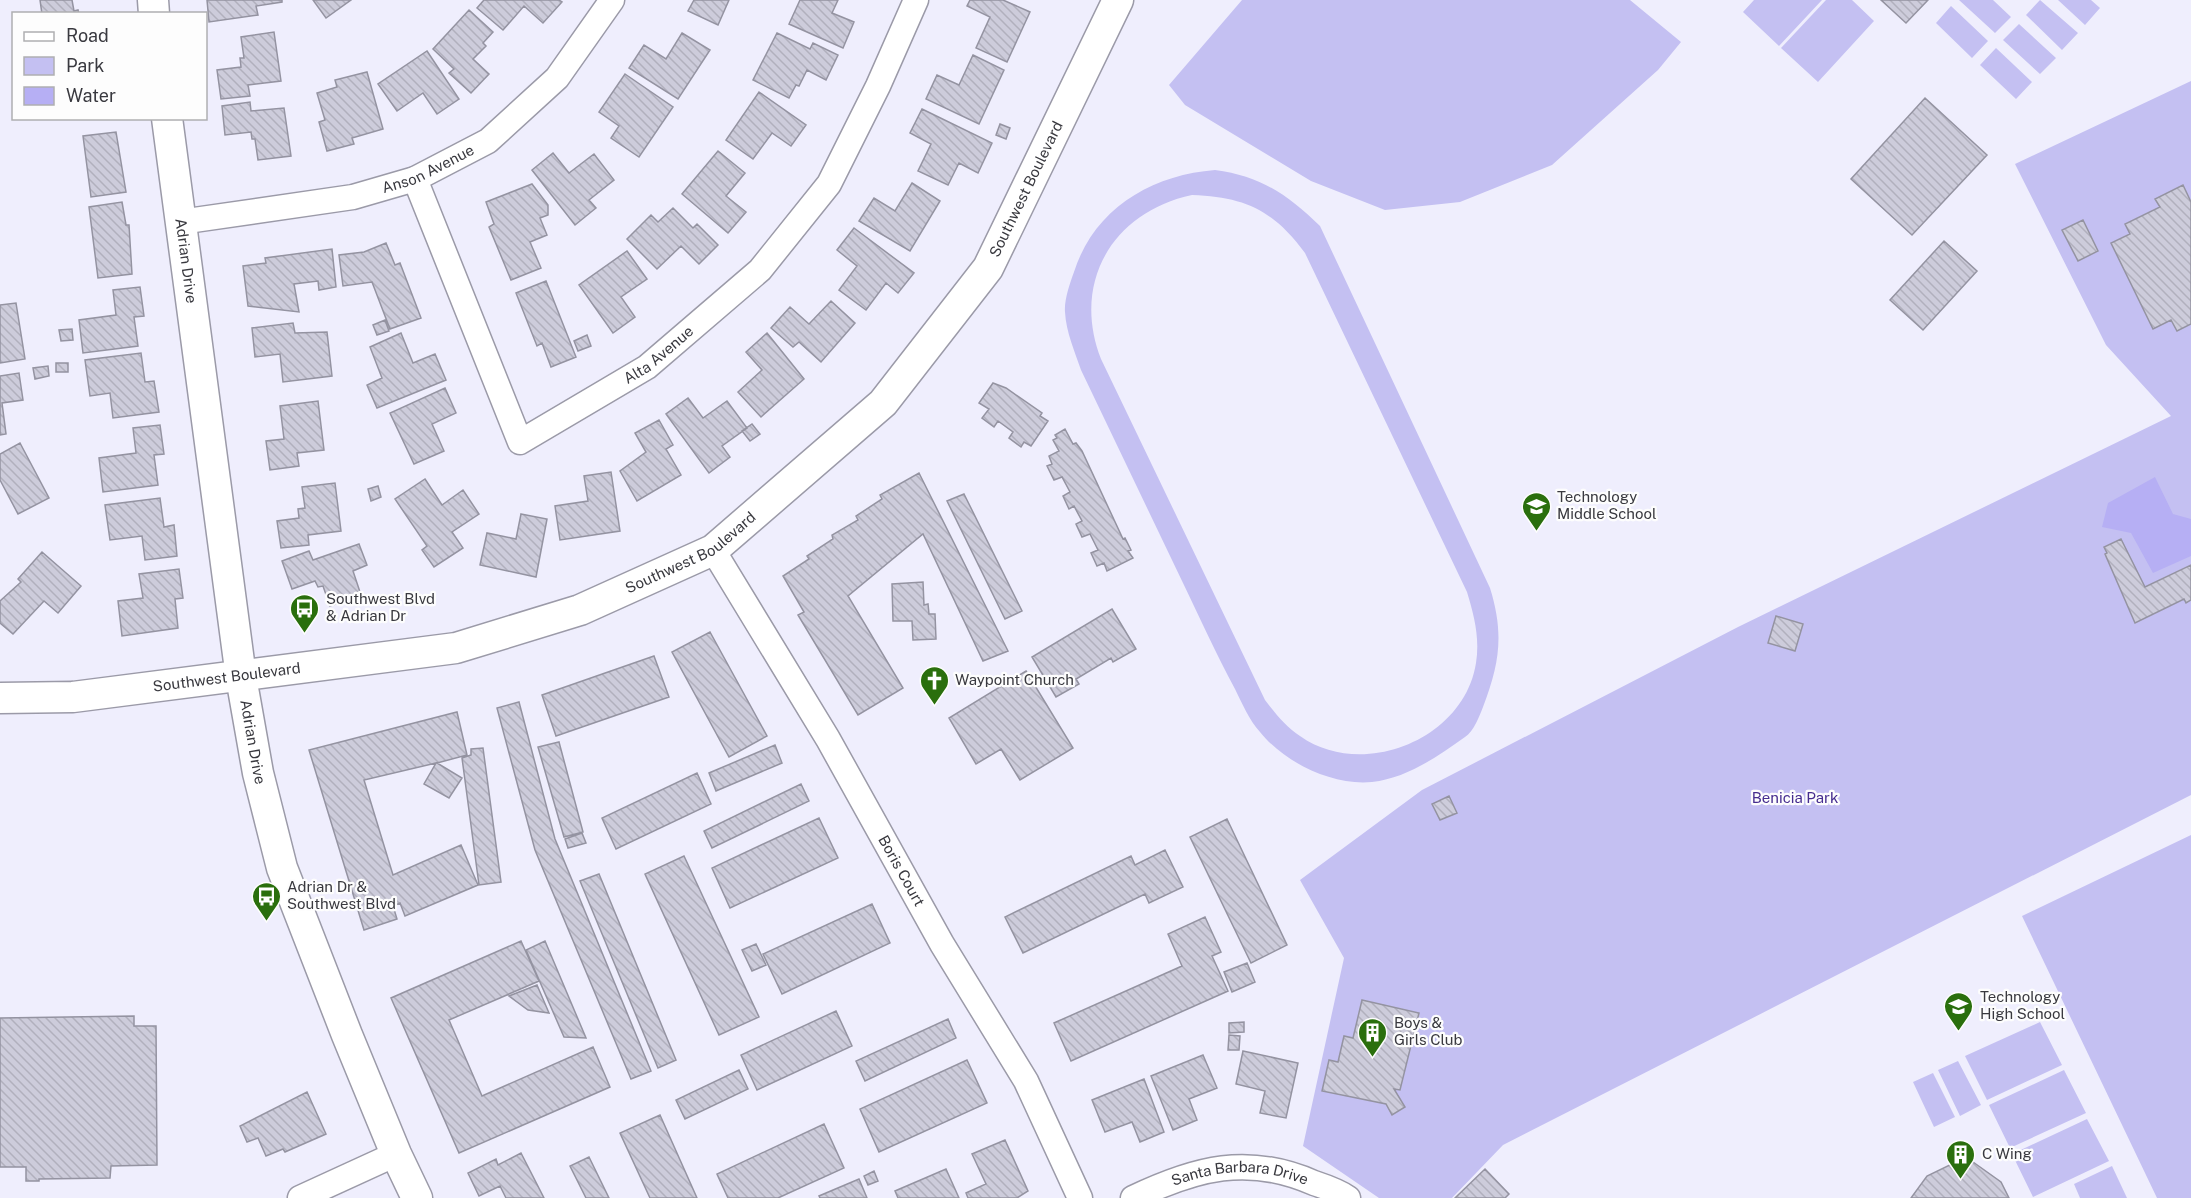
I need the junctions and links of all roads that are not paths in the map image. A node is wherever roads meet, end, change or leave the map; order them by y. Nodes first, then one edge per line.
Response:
1 (612, 0) edge
2 (916, 0) edge
3 (1118, 0) edge
4 (167, 120) edge
5 (416, 179) junction
6 (180, 222) junction
7 (713, 550) junction
8 (242, 677) junction
9 (0, 698) edge
10 (396, 1154) junction
11 (300, 1198) edge
12 (417, 1198) edge
13 (1080, 1198) edge
14 (1133, 1198) edge
15 (1348, 1198) edge

1 - 5 street, Anson Avenue
2 - 5 street, Alta Avenue
3 - 7 street, Southwest Boulevard
4 - 6 street, Adrian Drive
5 - 6 street, Anson Avenue
6 - 8 street, Adrian Drive
7 - 8 street, Southwest Boulevard
7 - 13 street, Boris Court
8 - 9 street, Southwest Boulevard
8 - 10 street, Adrian Drive
10 - 11 street
10 - 12 street, Adrian Drive
14 - 15 street, Santa Barbara Drive

